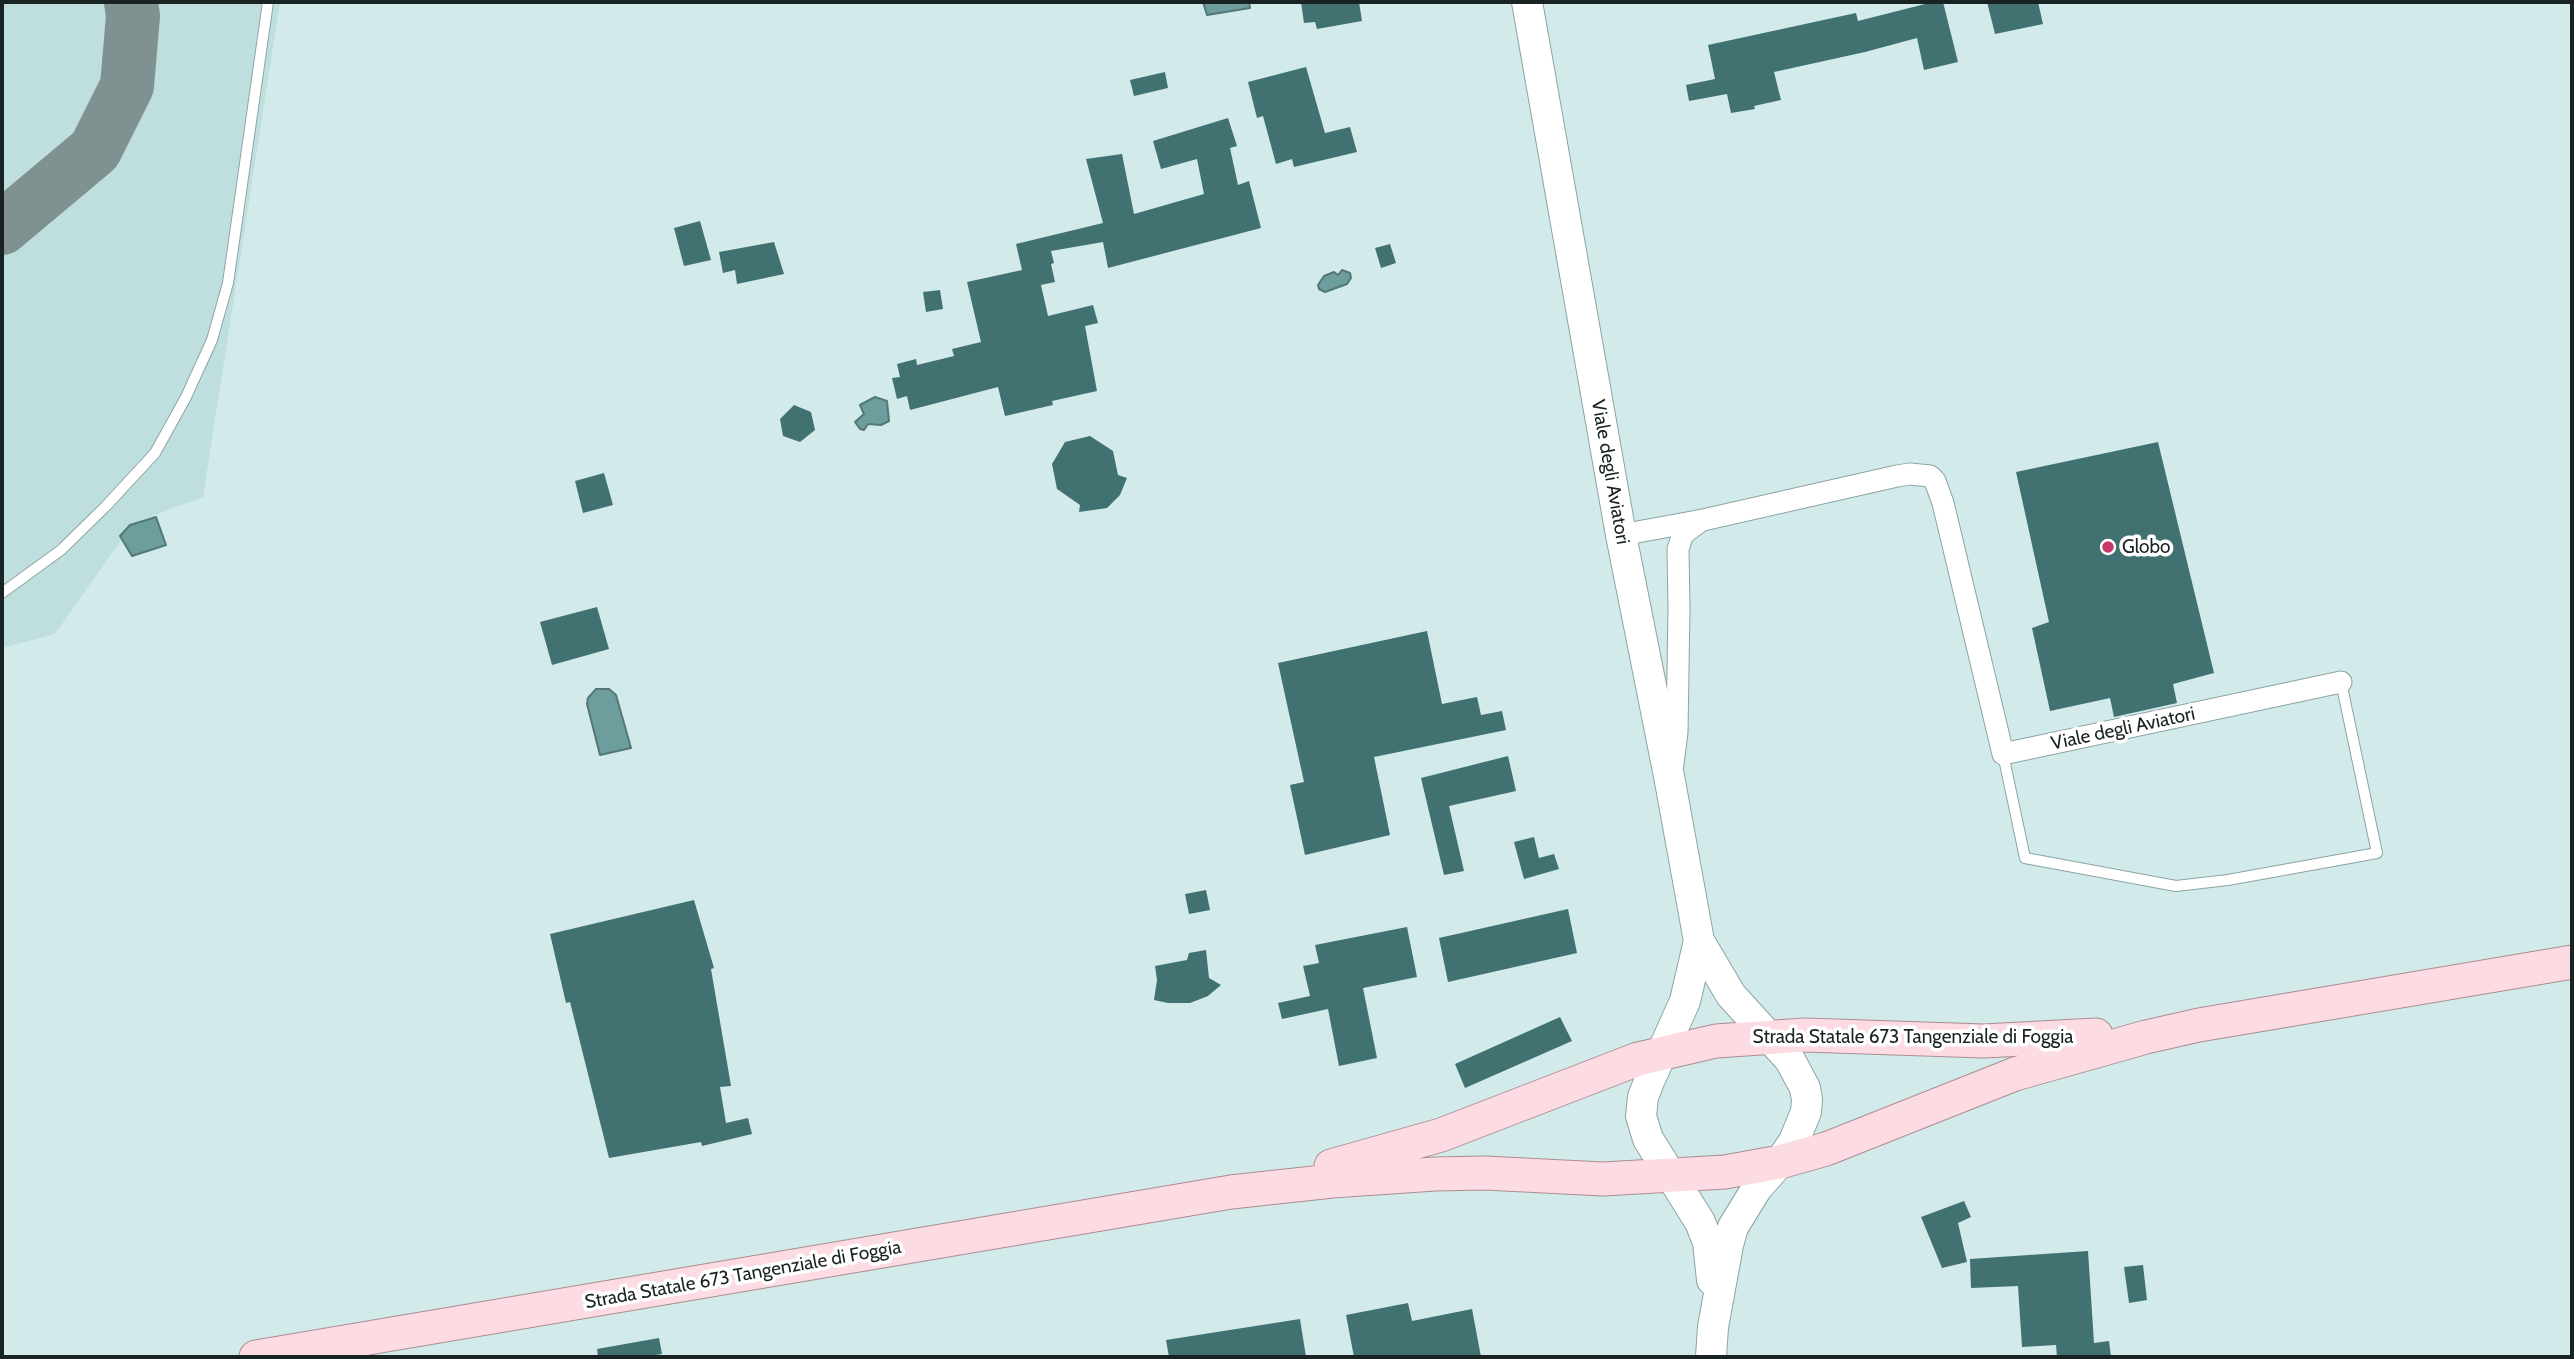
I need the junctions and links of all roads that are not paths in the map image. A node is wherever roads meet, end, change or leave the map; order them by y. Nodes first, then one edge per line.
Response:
1 (268, 2) edge
2 (1527, 2) edge
3 (1703, 520) junction
4 (1621, 535) junction
5 (2, 593) edge
6 (2341, 682) joint
7 (2003, 754) junction
8 (1669, 776) junction
9 (1699, 941) junction
10 (2572, 962) edge
11 (2199, 1025) junction
12 (1769, 1036) junction
13 (1662, 1053) junction
14 (1780, 1162) junction
15 (1671, 1176) junction
16 (1231, 1192) junction
17 (1713, 1327) junction
18 (256, 1357) edge
19 (1711, 1357) edge

1 - 5 lane
2 - 4 main road, Viale degli Aviatori
3 - 4 street
3 - 7 street
3 - 8 street
4 - 8 main road, Viale degli Aviatori
6 - 7 street, Viale degli Aviatori
6 - 7 lane
8 - 9 main road, Viale degli Aviatori
9 - 12 main road, Viale degli Aviatori
9 - 13 main road, Viale degli Aviatori
10 - 11 main road, Strada Statale 673 Tangenziale di Foggia
11 - 12 main road, Strada Statale 673 Tangenziale di Foggia
11 - 14 main road, Strada Statale 673 Tangenziale di Foggia
12 - 13 main road, Strada Statale 673 Tangenziale di Foggia
12 - 14 main road
13 - 15 main road
13 - 16 main road, Strada Statale 673 Tangenziale di Foggia
14 - 15 main road, Strada Statale 673 Tangenziale di Foggia
14 - 17 main road
15 - 16 main road, Strada Statale 673 Tangenziale di Foggia
15 - 17 main road
16 - 18 main road, Strada Statale 673 Tangenziale di Foggia
17 - 19 main road

